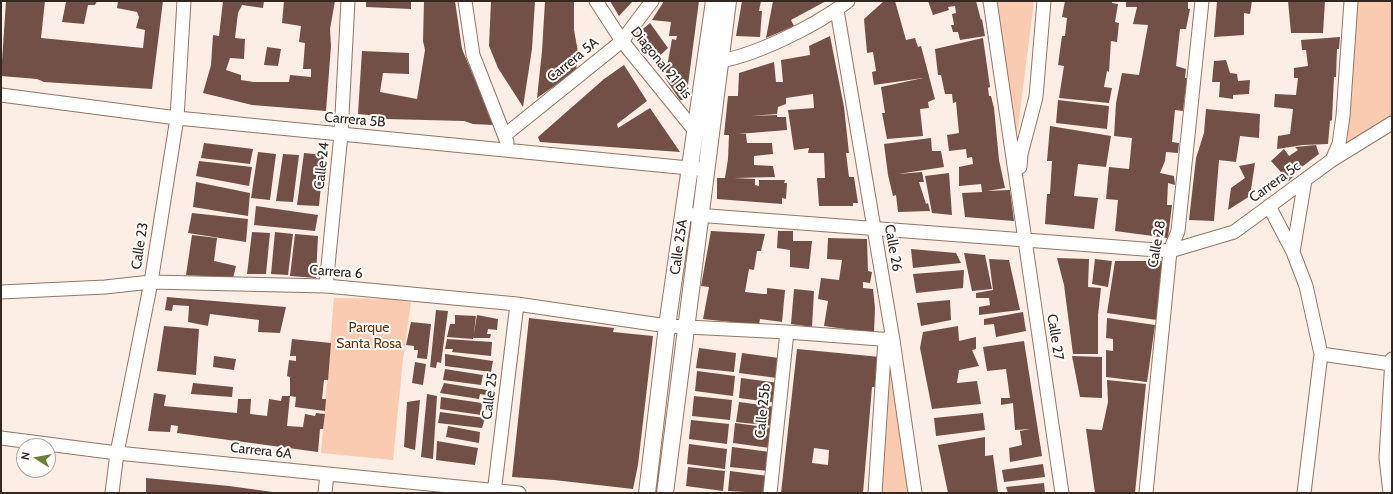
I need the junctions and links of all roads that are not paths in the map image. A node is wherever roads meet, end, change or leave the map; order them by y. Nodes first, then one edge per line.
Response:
1 (184, 1) edge
2 (348, 1) edge
3 (465, 1) edge
4 (596, 1) edge
5 (652, 1) edge
6 (714, 1) edge
7 (728, 1) edge
8 (848, 1) edge
9 (990, 1) edge
10 (1044, 1) edge
11 (1202, 1) edge
12 (1351, 1) edge
13 (837, 10) junction
14 (622, 41) junction
15 (712, 62) junction
16 (1, 95) edge
17 (177, 118) junction
18 (1392, 122) edge
19 (703, 132) junction
20 (341, 134) junction
21 (505, 135) junction
22 (510, 150) junction
23 (1332, 160) junction
24 (690, 168) junction
25 (706, 169) junction
26 (1305, 180) junction
27 (1018, 185) junction
28 (1269, 206) junction
29 (683, 214) junction
30 (700, 216) junction
31 (874, 230) junction
32 (1024, 241) junction
33 (1170, 251) junction
34 (1293, 252) junction
35 (151, 282) junction
36 (326, 286) junction
37 (1, 292) edge
38 (516, 304) junction
39 (667, 326) junction
40 (685, 328) junction
41 (787, 332) junction
42 (889, 340) junction
43 (1321, 354) junction
44 (1392, 362) edge
45 (1, 438) edge
46 (117, 453) junction
47 (327, 474) junction
48 (494, 491) edge
49 (112, 493) edge
50 (325, 493) edge
51 (519, 493) edge
52 (647, 493) edge
53 (665, 493) edge
54 (770, 493) edge
55 (875, 493) edge
56 (915, 493) edge
57 (1062, 493) edge
58 (1146, 493) edge
59 (1304, 493) edge
60 (1390, 493) edge

1 - 17 street, Calle 23
2 - 20 street, Calle 24
3 - 21 street
4 - 14 street, Diagonal 21 Bis
5 - 14 street, Carrera 5A
6 - 15 street, Calle 25A
7 - 15 street, Calle 25A
8 - 13 street
9 - 27 street, Calle 27
10 - 27 street, Calle 27
11 - 33 street, Calle 28
12 - 23 street
13 - 15 street
13 - 31 street, Calle 26
14 - 19 street, Diagonal 21 Bis
14 - 21 street, Carrera 5A
15 - 19 street, Calle 25A
16 - 17 street, Carrera 5B
17 - 20 street, Carrera 5B
17 - 35 street, Calle 23
18 - 23 street, Carrera 5c
19 - 24 street, Calle 25A
19 - 25 street, Calle 25A
20 - 22 street, Carrera 5B
20 - 36 street, Calle 24
21 - 22 street
22 - 24 street, Carrera 5B
23 - 26 street, Carrera 5c
24 - 25 street, Carrera 5B
24 - 29 street, Calle 25A
25 - 30 street, Calle 25A
26 - 28 street, Carrera 5c
26 - 34 street
27 - 32 street, Calle 27
28 - 33 street, Carrera 5c
28 - 34 street
29 - 30 street
29 - 39 street, Calle 25A
30 - 31 street
30 - 40 street, Calle 25A
31 - 32 street
31 - 42 street, Calle 26
32 - 33 street
32 - 57 street, Calle 27
33 - 58 street, Calle 28
34 - 43 street
35 - 36 street, Carrera 6
35 - 37 street, Carrera 6
35 - 46 street, Calle 23
36 - 38 street, Carrera 6
38 - 39 street, Carrera 6
38 - 48 street, Calle 25
39 - 40 street, Carrera 6
39 - 52 street, Calle 25A
40 - 41 street, Carrera 6
40 - 53 street, Calle 25A
41 - 42 street, Carrera 6
41 - 54 street, Calle 25b
42 - 55 street
42 - 56 street, Calle 26
43 - 44 street
43 - 59 street
44 - 60 street
45 - 46 street, Carrera 6A
46 - 47 street, Carrera 6A
46 - 49 street, Calle 23
47 - 48 street, Carrera 6A
47 - 50 street
48 - 51 street, Carrera 6A

